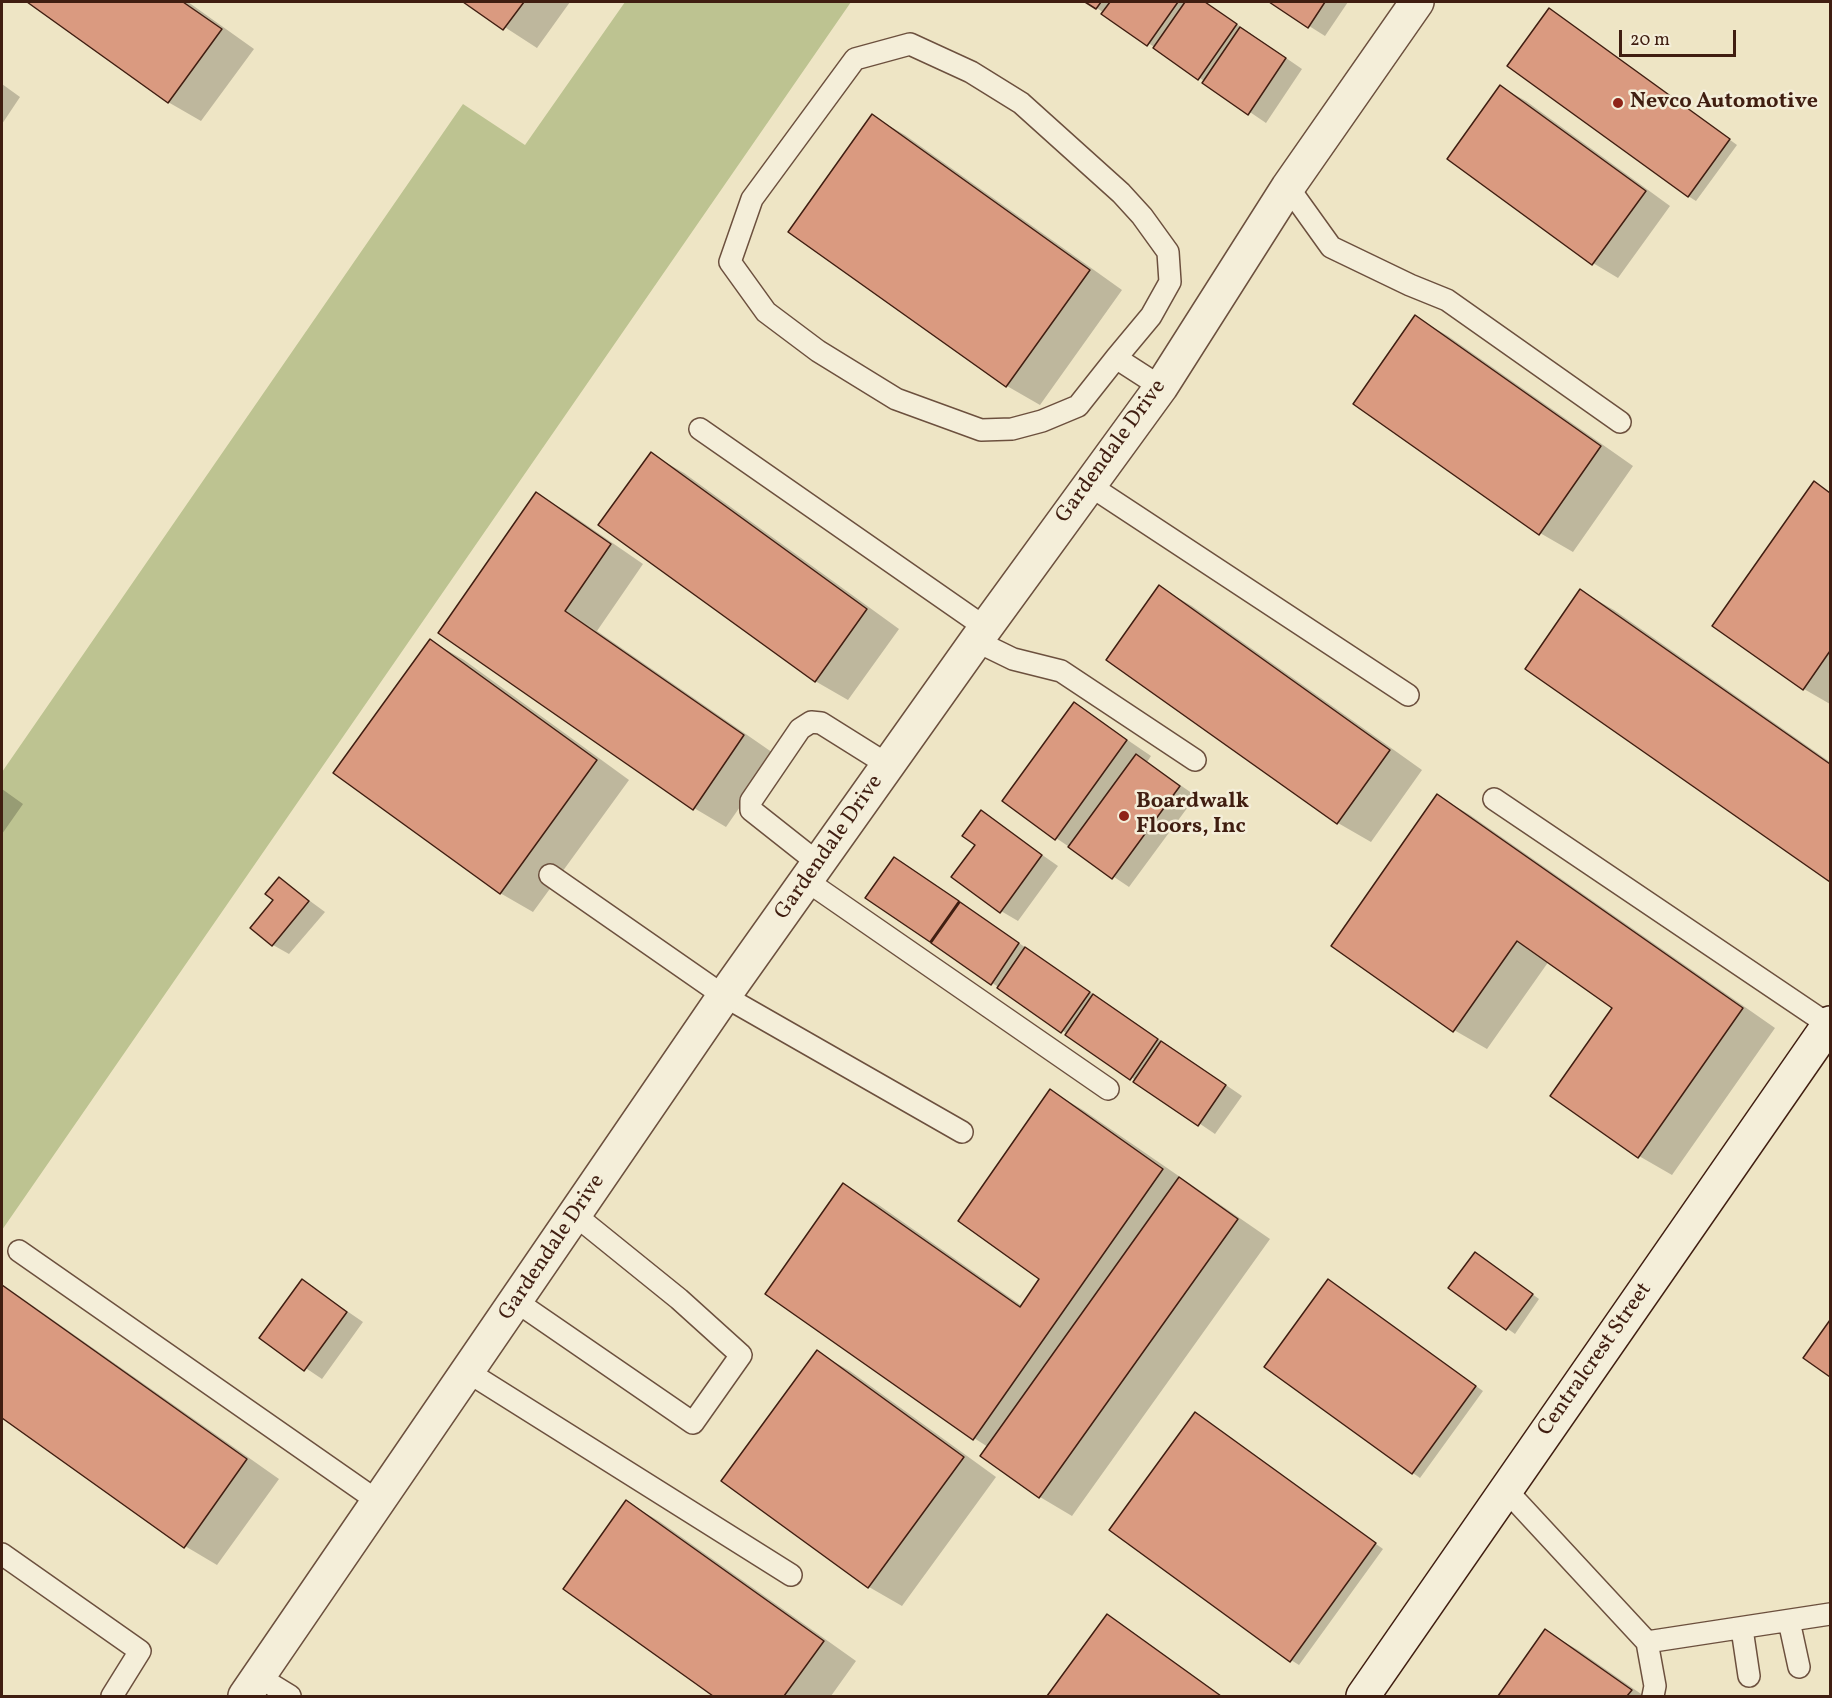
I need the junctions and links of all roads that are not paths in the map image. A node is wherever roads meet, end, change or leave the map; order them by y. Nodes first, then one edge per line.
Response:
1 (1417, 2) edge
2 (1288, 188) junction
3 (1116, 358) junction
4 (1161, 387) junction
5 (1620, 422) dead end
6 (700, 429) dead end
7 (1089, 485) junction
8 (981, 634) junction
9 (1408, 695) dead end
10 (1195, 760) dead end
11 (888, 765) junction
12 (1494, 799) dead end
13 (812, 872) junction
14 (550, 875) dead end
15 (724, 996) junction
16 (1830, 1024) edge
17 (1108, 1089) dead end
18 (962, 1132) dead end
19 (575, 1215) junction
20 (20, 1251) dead end
21 (517, 1302) junction
22 (468, 1372) junction
23 (1506, 1490) junction
24 (379, 1502) junction
25 (2, 1554) edge
26 (791, 1575) dead end
27 (1830, 1614) edge
28 (1789, 1621) junction
29 (1742, 1629) junction
30 (1647, 1642) junction
31 (1799, 1667) dead end
32 (1749, 1676) dead end
33 (252, 1687) edge
34 (112, 1696) edge
35 (290, 1696) edge
36 (1363, 1696) edge
37 (1653, 1696) edge

1 - 2 street, Gardendale Drive
2 - 4 street, Gardendale Drive
2 - 5 lane
3 - 3 lane
3 - 4 lane
4 - 7 street, Gardendale Drive
6 - 8 lane
7 - 8 street, Gardendale Drive
7 - 9 lane
8 - 10 lane
8 - 11 street, Gardendale Drive
11 - 13 street, Gardendale Drive
11 - 13 lane
12 - 16 lane
13 - 15 street, Gardendale Drive
13 - 17 lane
14 - 15 lane
15 - 18 lane
15 - 19 street, Gardendale Drive
16 - 23 street, Centralcrest Street
19 - 21 street, Gardendale Drive
19 - 21 lane
20 - 24 lane
21 - 22 street, Gardendale Drive
22 - 24 street, Gardendale Drive
22 - 26 lane
23 - 30 lane
23 - 36 street, Centralcrest Street
24 - 33 street, Gardendale Drive
25 - 34 lane
27 - 28 lane
28 - 29 lane
28 - 31 lane
29 - 30 lane
29 - 32 lane
30 - 37 lane
33 - 35 lane

